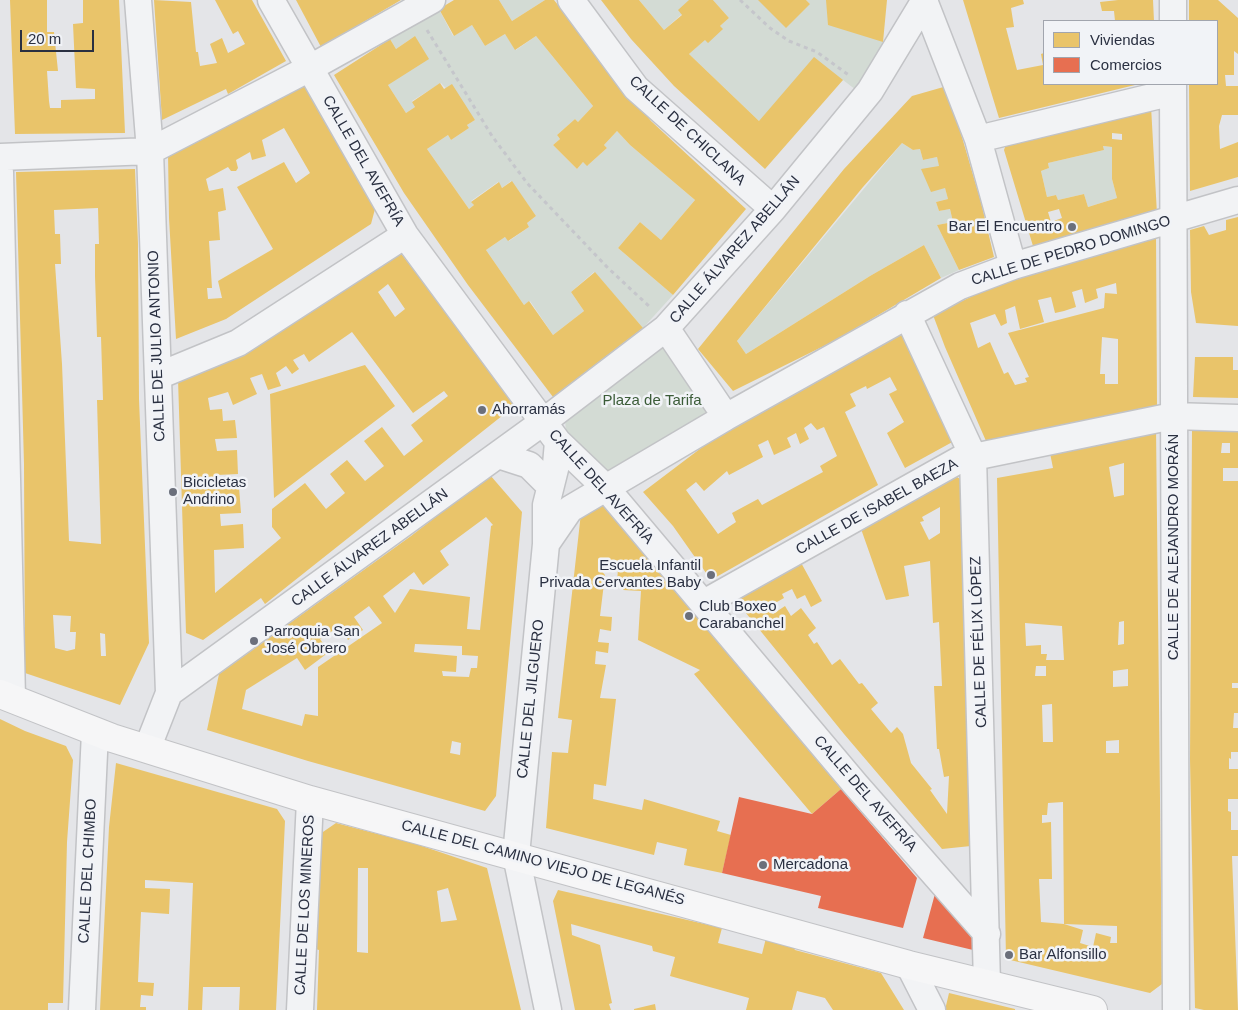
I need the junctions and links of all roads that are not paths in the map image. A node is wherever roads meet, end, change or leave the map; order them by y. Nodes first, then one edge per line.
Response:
1 (138, 0) edge
2 (271, 0) edge
3 (571, 0) edge
4 (1173, 0) edge
5 (925, 1) edge
6 (424, 5) edge
7 (1173, 20) edge
8 (310, 68) junction
9 (1173, 88) edge
10 (978, 139) junction
11 (150, 151) junction
12 (0, 157) edge
13 (0, 172) edge
14 (1238, 200) edge
15 (773, 209) junction
16 (1174, 219) junction
17 (405, 235) junction
18 (1013, 266) junction
19 (907, 314) junction
20 (666, 328) junction
21 (158, 376) junction
22 (1173, 416) junction
23 (726, 417) junction
24 (1238, 418) edge
25 (551, 432) junction
26 (498, 455) junction
27 (973, 456) junction
28 (550, 486) junction
29 (606, 488) junction
30 (546, 544) junction
31 (704, 603) junction
32 (169, 693) junction
33 (6, 696) edge
34 (95, 732) junction
35 (147, 749) junction
36 (310, 800) junction
37 (516, 855) junction
38 (987, 934) junction
39 (909, 964) junction
40 (987, 984) junction
41 (82, 1010) edge
42 (300, 1010) edge
43 (548, 1010) edge
44 (932, 1010) edge
45 (1093, 1010) edge
46 (1176, 1010) edge

1 - 11 street, CALLE DE JULIO ANTONIO
2 - 8 street, CALLE DEL AVEFRÍA
3 - 15 street, CALLE DE CHICLANA
4 - 7 street
5 - 10 street
5 - 15 street, CALLE ÁLVAREZ ABELLÁN
6 - 8 street
8 - 11 street
8 - 17 street, CALLE DEL AVEFRÍA
9 - 10 street
9 - 16 street, CALLE DE ALEJANDRO MORÁN
10 - 18 street
11 - 12 street
11 - 21 street, CALLE DE JULIO ANTONIO
13 - 33 street
14 - 16 street, CALLE DE PEDRO DOMINGO
15 - 20 street, CALLE ÁLVAREZ ABELLÁN
16 - 18 street, CALLE DE PEDRO DOMINGO
16 - 22 street, CALLE DE ALEJANDRO MORÁN
17 - 21 street
17 - 25 street, CALLE DEL AVEFRÍA
18 - 19 street, CALLE DE PEDRO DOMINGO
19 - 23 street, CALLE DE PEDRO DOMINGO
19 - 27 street, CALLE DE FÉLIX LÓPEZ
20 - 23 street
20 - 25 street, CALLE ÁLVAREZ ABELLÁN
21 - 32 street, CALLE DE JULIO ANTONIO
22 - 24 street, CALLE DE ISABEL BAEZA
22 - 27 street, CALLE DE ISABEL BAEZA
22 - 46 street, CALLE DE ALEJANDRO MORÁN
23 - 29 street
25 - 26 street, CALLE ÁLVAREZ ABELLÁN
25 - 28 street, CALLE DEL JILGUERO
25 - 29 street, CALLE DEL AVEFRÍA
26 - 28 street
26 - 32 street, CALLE ÁLVAREZ ABELLÁN
27 - 31 street, CALLE DE ISABEL BAEZA
27 - 38 street, CALLE DE FÉLIX LÓPEZ
28 - 30 street, CALLE DEL JILGUERO
29 - 30 street, CALLE DEL JILGUERO
29 - 31 street, CALLE DEL AVEFRÍA
30 - 37 street, CALLE DEL JILGUERO
31 - 38 street, CALLE DEL AVEFRÍA
32 - 35 street
33 - 34 street, CALLE DEL CAMINO VIEJO DE LEGANÉS
34 - 35 street, CALLE DEL CAMINO VIEJO DE LEGANÉS
34 - 41 street, CALLE DEL CHIMBO
35 - 36 street, CALLE DEL CAMINO VIEJO DE LEGANÉS
36 - 37 street, CALLE DEL CAMINO VIEJO DE LEGANÉS
36 - 42 street, CALLE DE LOS MINEROS
37 - 39 street, CALLE DEL CAMINO VIEJO DE LEGANÉS
37 - 43 street, CALLE DEL JILGUERO
38 - 40 street, CALLE DE FÉLIX LÓPEZ
39 - 40 street, CALLE DEL CAMINO VIEJO DE LEGANÉS
39 - 44 street
40 - 45 street, CALLE DEL CAMINO VIEJO DE LEGANÉS

